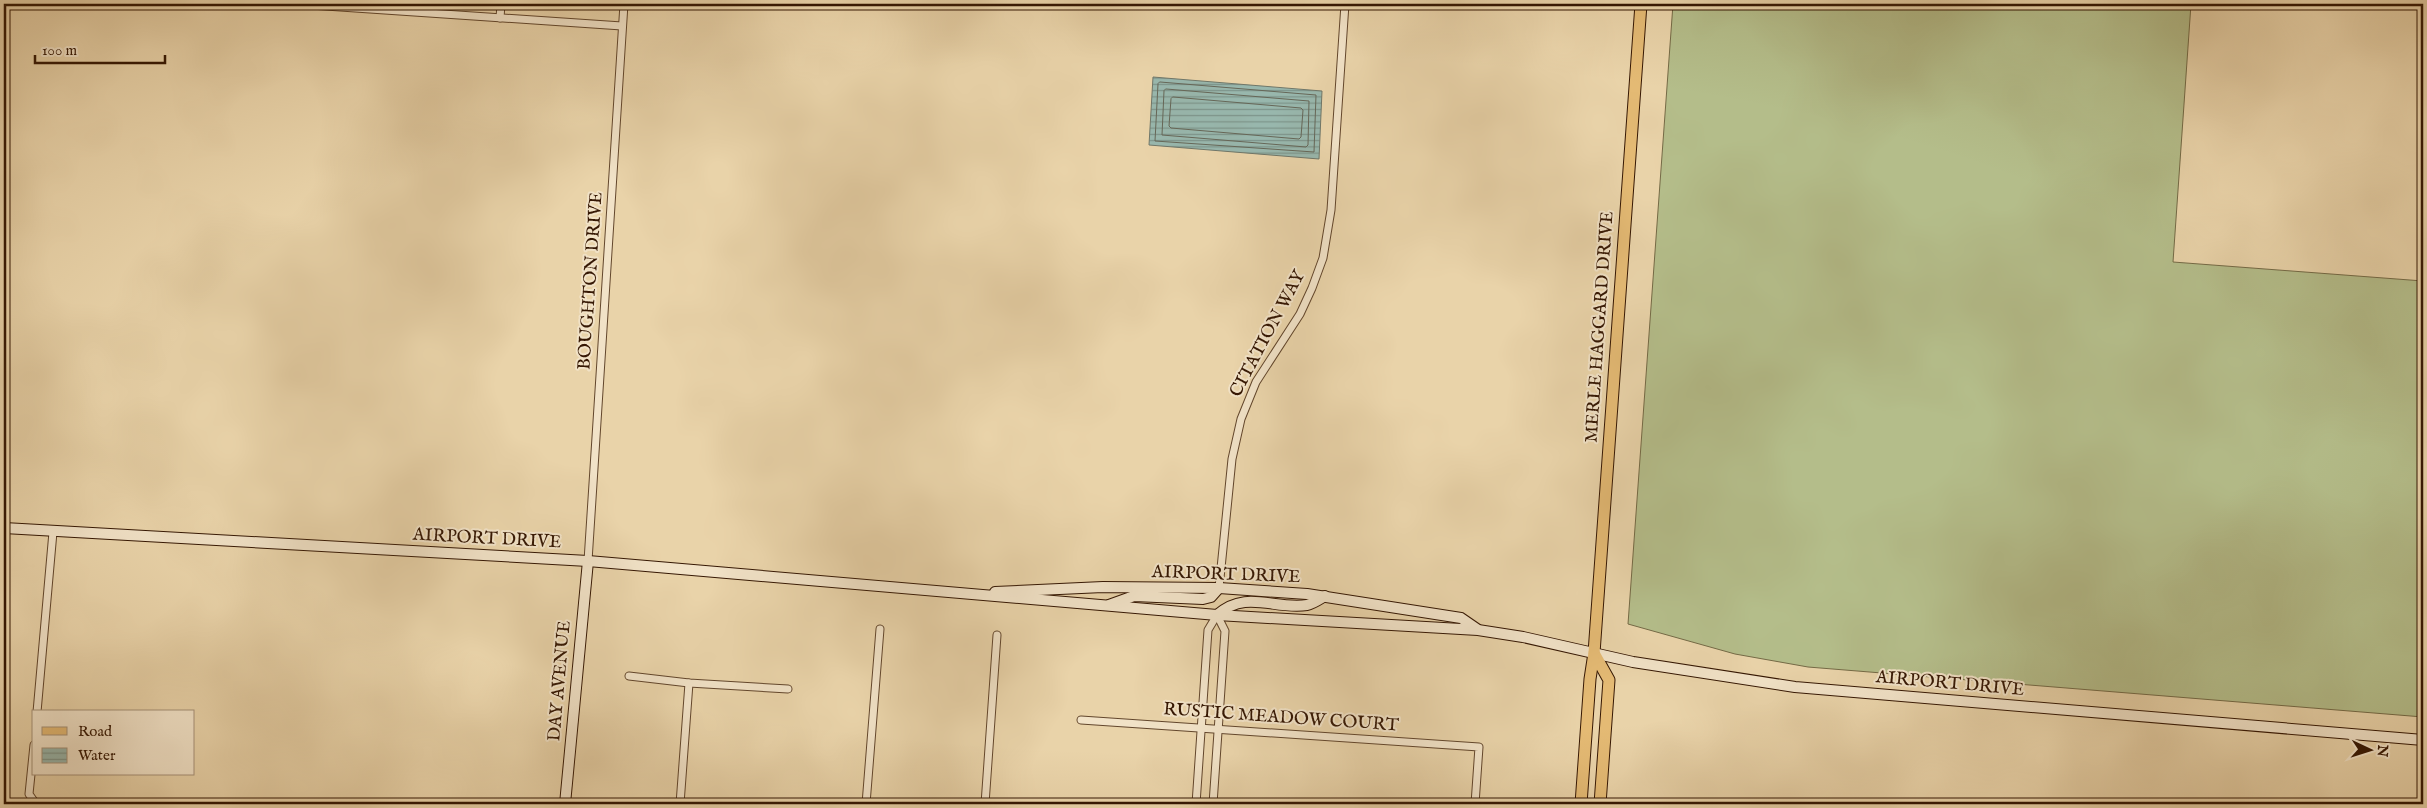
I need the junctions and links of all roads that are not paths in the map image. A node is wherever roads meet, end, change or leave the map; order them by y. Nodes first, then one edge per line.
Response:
1 (296, 4) edge
2 (500, 4) edge
3 (624, 4) edge
4 (1345, 4) edge
5 (1641, 4) edge
6 (500, 18) junction
7 (622, 26) junction
8 (4, 528) edge
9 (53, 532) junction
10 (588, 561) junction
11 (1219, 588) junction
12 (967, 594) junction
13 (1325, 596) junction
14 (1106, 606) junction
15 (1217, 616) junction
16 (880, 629) dead end
17 (1478, 630) junction
18 (997, 636) dead end
19 (1594, 653) junction
20 (630, 676) dead end
21 (689, 683) junction
22 (788, 689) dead end
23 (37, 710) edge
24 (1081, 720) dead end
25 (1202, 729) junction
26 (1218, 730) junction
27 (2423, 740) edge
28 (32, 765) edge
29 (36, 804) edge
30 (565, 804) edge
31 (680, 804) edge
32 (866, 804) edge
33 (985, 804) edge
34 (1196, 804) edge
35 (1213, 804) edge
36 (1475, 804) edge
37 (1581, 804) edge
38 (1600, 804) edge

1 - 6 street
2 - 6 street
3 - 7 street, BOUGHTON DRIVE
4 - 11 street, CITATION WAY
5 - 19 main road, MERLE HAGGARD DRIVE
6 - 7 street
7 - 10 street, BOUGHTON DRIVE
8 - 9 main road, AIRPORT DRIVE
9 - 10 main road, AIRPORT DRIVE
9 - 23 street
10 - 12 main road, AIRPORT DRIVE
10 - 30 main road, DAY AVENUE
11 - 12 main road, AIRPORT DRIVE
11 - 13 main road, AIRPORT DRIVE
11 - 14 main road
12 - 14 main road, AIRPORT DRIVE
13 - 15 main road
13 - 17 main road, AIRPORT DRIVE
14 - 15 main road, AIRPORT DRIVE
15 - 17 main road, AIRPORT DRIVE
15 - 25 street
15 - 26 street
16 - 32 street
17 - 19 main road, AIRPORT DRIVE
18 - 33 street
19 - 27 main road, AIRPORT DRIVE
19 - 37 main road, MERLE HAGGARD DRIVE
19 - 38 main road
20 - 21 street
21 - 22 street
21 - 31 street
24 - 25 street, RUSTIC MEADOW COURT
25 - 26 street, RUSTIC MEADOW COURT
25 - 34 street
26 - 35 street
26 - 36 street, RUSTIC MEADOW COURT
28 - 29 street

